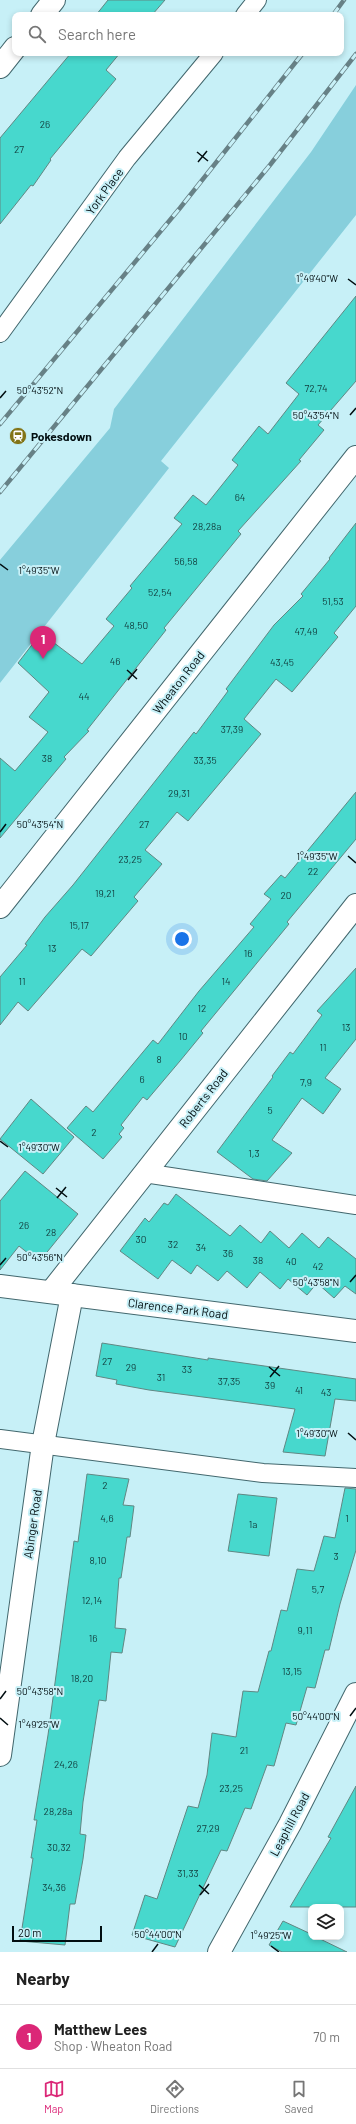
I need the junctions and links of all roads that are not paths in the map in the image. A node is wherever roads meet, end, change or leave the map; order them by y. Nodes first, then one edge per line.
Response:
1 (54, 0) edge
2 (257, 0) edge
3 (44, 12) edge
4 (247, 12) edge
5 (212, 56) edge
6 (0, 333) edge
7 (356, 457) edge
8 (356, 904) edge
9 (0, 907) edge
10 (144, 1173) junction
11 (356, 1205) edge
12 (0, 1286) edge
13 (51, 1292) junction
14 (72, 1294) junction
15 (356, 1331) edge
16 (0, 1438) edge
17 (43, 1444) junction
18 (356, 1478) edge
19 (356, 1694) edge
20 (0, 1755) edge
21 (219, 1952) edge

1 - 3 street
2 - 4 lane
5 - 6 lane, York Place
7 - 9 street, Wheaton Road
8 - 10 street, Roberts Road
10 - 11 lane
10 - 13 street, Roberts Road
12 - 13 street, Clarence Park Road
13 - 14 street, Clarence Park Road
14 - 15 street, Clarence Park Road
14 - 17 street, Abinger Road
16 - 17 lane
17 - 18 lane
17 - 20 street, Abinger Road
19 - 21 street, Leaphill Road

